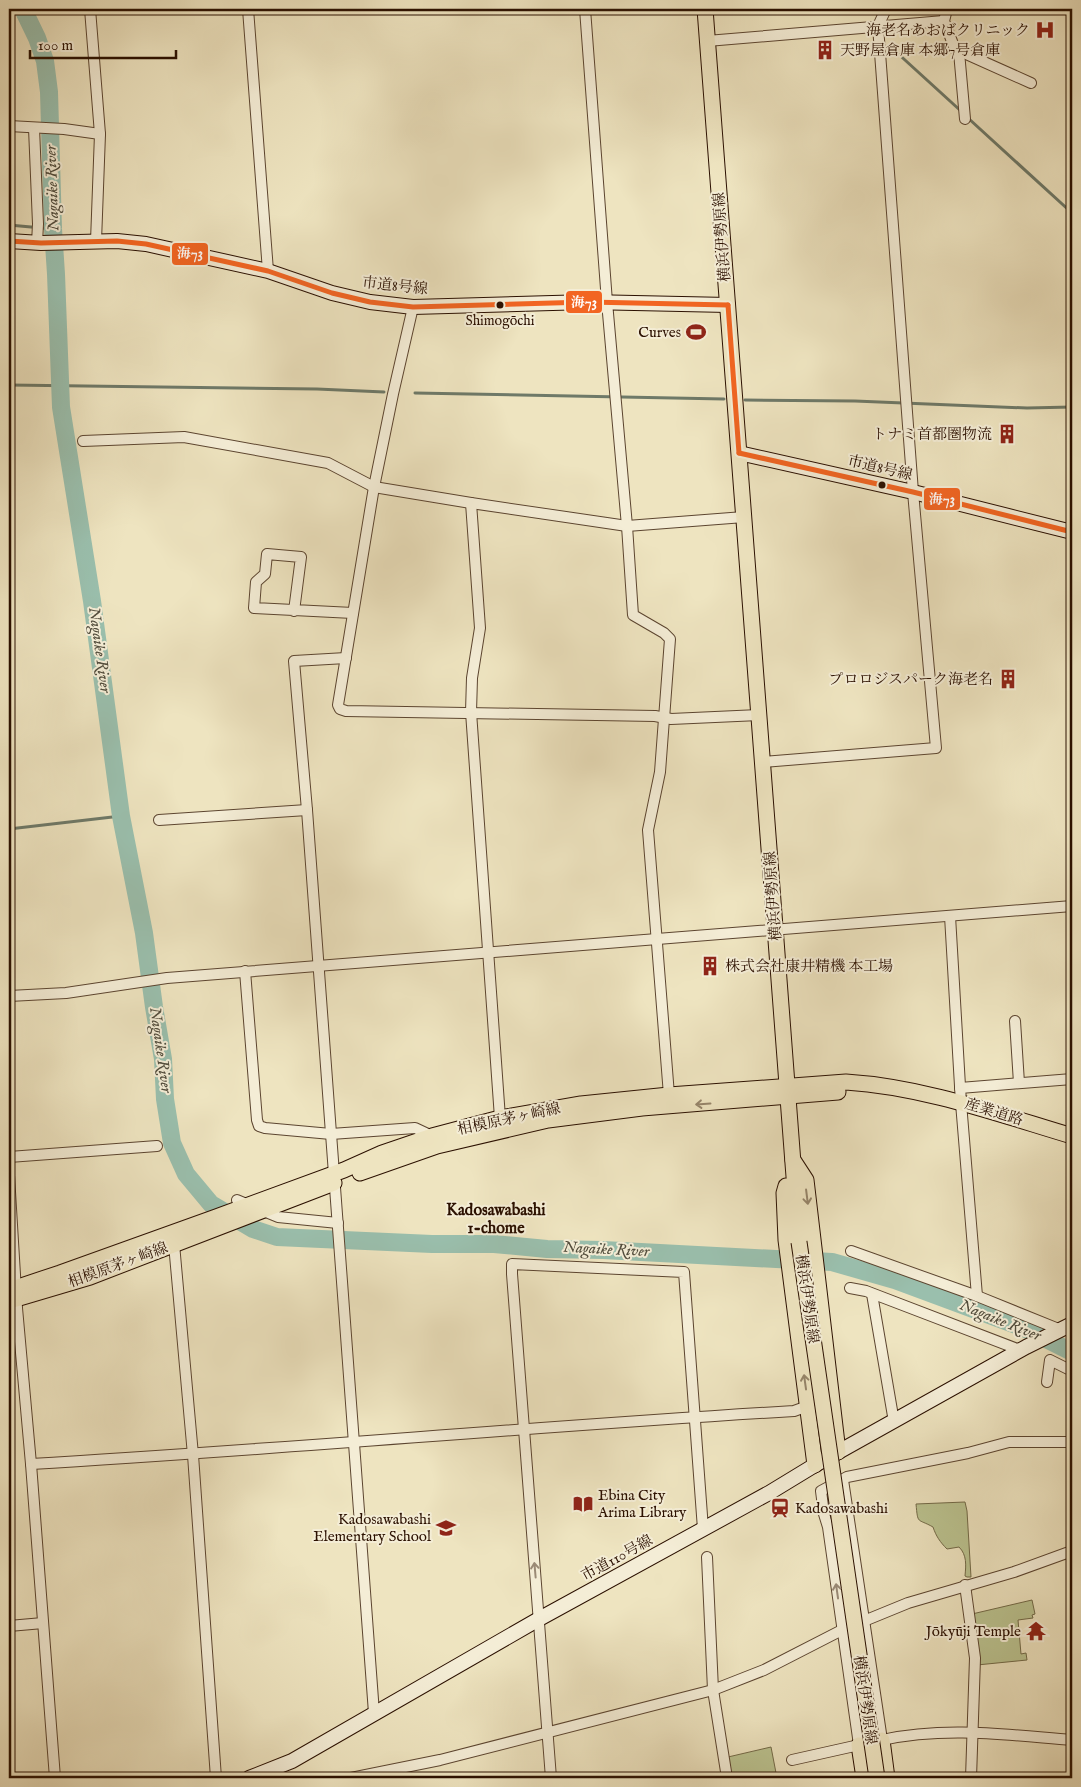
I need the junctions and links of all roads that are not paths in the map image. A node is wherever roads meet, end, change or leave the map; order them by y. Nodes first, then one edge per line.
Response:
1 (90, 9) edge
2 (248, 9) edge
3 (585, 9) edge
4 (705, 9) edge
5 (886, 9) edge
6 (947, 9) edge
7 (944, 21) junction
8 (878, 26) junction
9 (707, 41) junction
10 (959, 52) junction
11 (1031, 84) dead end
12 (965, 118) dead end
13 (9, 126) edge
14 (35, 128) junction
15 (100, 134) junction
16 (38, 236) junction
17 (9, 241) edge
18 (96, 241) junction
19 (268, 272) junction
20 (608, 302) junction
21 (728, 305) junction
22 (413, 307) junction
23 (83, 441) dead end
24 (739, 453) junction
25 (374, 487) junction
26 (913, 492) junction
27 (471, 503) junction
28 (744, 517) junction
29 (627, 526) junction
30 (1072, 532) edge
31 (294, 611) junction
32 (353, 613) junction
33 (346, 658) junction
34 (470, 712) junction
35 (758, 715) junction
36 (664, 718) junction
37 (763, 762) junction
38 (307, 810) junction
39 (159, 820) dead end
40 (1072, 906) edge
41 (950, 916) junction
42 (775, 930) junction
43 (658, 940) junction
44 (488, 952) junction
45 (318, 966) junction
46 (245, 972) junction
47 (9, 996) edge
48 (1015, 1021) dead end
49 (1072, 1079) edge
50 (1019, 1083) junction
51 (786, 1091) junction
52 (669, 1095) junction
53 (961, 1095) junction
54 (500, 1118) junction
55 (331, 1134) junction
56 (432, 1136) junction
57 (1072, 1136) edge
58 (157, 1146) dead end
59 (9, 1157) edge
60 (9, 1175) edge
61 (335, 1178) junction
62 (249, 1207) junction
63 (221, 1221) junction
64 (338, 1224) junction
65 (799, 1241) junction
66 (174, 1244) junction
67 (851, 1251) dead end
68 (850, 1288) dead end
69 (13, 1294) edge
70 (872, 1294) junction
71 (977, 1296) junction
72 (1063, 1329) edge
73 (1023, 1349) junction
74 (1072, 1371) edge
75 (1047, 1382) dead end
76 (808, 1406) junction
77 (695, 1416) junction
78 (894, 1422) junction
79 (524, 1429) junction
80 (353, 1442) junction
81 (1072, 1442) edge
82 (838, 1452) junction
83 (193, 1455) junction
84 (32, 1464) junction
85 (815, 1465) junction
86 (843, 1480) junction
87 (703, 1529) junction
88 (853, 1547) junction
89 (1072, 1551) edge
90 (832, 1552) junction
91 (707, 1557) dead end
92 (965, 1585) junction
93 (539, 1619) junction
94 (864, 1620) junction
95 (43, 1623) junction
96 (9, 1626) edge
97 (842, 1630) junction
98 (713, 1690) junction
99 (374, 1713) junction
100 (974, 1732) junction
101 (547, 1733) junction
102 (882, 1740) junction
103 (1072, 1740) edge
104 (859, 1745) junction
105 (792, 1760) dead end
106 (381, 1775) edge
107 (55, 1778) edge
108 (216, 1778) edge
109 (249, 1778) edge
110 (351, 1778) edge
111 (551, 1778) edge
112 (728, 1778) edge
113 (864, 1778) edge
114 (877, 1778) edge
115 (887, 1778) edge
116 (971, 1778) edge

1 - 15 street
2 - 19 street
3 - 20 street
4 - 9 main road, 横浜伊勢原線
5 - 8 street
6 - 7 street
7 - 8 street
7 - 10 street
8 - 9 street
8 - 26 street
9 - 21 main road, 横浜伊勢原線
10 - 11 street
10 - 12 street
13 - 14 street
14 - 15 street
14 - 16 street
15 - 18 street
16 - 17 street
16 - 18 street, 市道8号線
18 - 19 street, 市道8号線
19 - 22 street, 市道8号線
20 - 21 street, 市道8号線
20 - 22 street, 市道8号線
20 - 29 street
21 - 24 main road, 横浜伊勢原線
22 - 25 street
23 - 25 street
24 - 26 street, 市道8号線
24 - 28 main road, 横浜伊勢原線
25 - 27 street
25 - 32 street
26 - 30 street, 市道8号線
26 - 37 street
27 - 29 street
27 - 34 street
28 - 29 street
28 - 35 main road, 横浜伊勢原線
29 - 36 street
31 - 31 street
31 - 32 street
32 - 33 street
33 - 34 street
33 - 38 street
34 - 36 street
34 - 44 street
35 - 36 street
35 - 37 main road, 横浜伊勢原線
36 - 43 street
37 - 42 main road, 横浜伊勢原線
38 - 39 street
38 - 45 street
40 - 41 street
41 - 42 street
41 - 53 street
42 - 43 street
42 - 51 main road, 横浜伊勢原線
43 - 44 street
43 - 52 street
44 - 45 street
44 - 54 street
45 - 46 street
45 - 55 street
46 - 47 street
46 - 55 street
48 - 50 street
49 - 50 street
50 - 53 street
51 - 52 main road, 相模原茅ヶ崎線
51 - 53 main road, 産業道路
51 -> 61 main road, 相模原茅ヶ崎線
51 - 65 main road, 横浜伊勢原線
52 - 54 main road, 相模原茅ヶ崎線
53 - 57 main road, 産業道路
53 - 71 street
54 - 56 main road, 相模原茅ヶ崎線
55 - 56 street
55 - 61 street
56 - 61 main road, 相模原茅ヶ崎線
58 - 59 street
60 - 69 street
61 - 62 main road, 相模原茅ヶ崎線
61 - 64 street
62 - 63 main road, 相模原茅ヶ崎線
62 - 64 street
63 - 66 main road, 相模原茅ヶ崎線
63 - 69 main road, 相模原茅ヶ崎線
64 - 80 street
76 -> 65 main road
65 - 82 main road
65 - 114 main road, 横浜伊勢原線, bridge
66 - 69 main road, 相模原茅ヶ崎線
66 - 83 street
67 - 71 street
68 - 70 street
69 - 84 street
70 - 73 street
70 - 78 street
71 - 72 street
72 - 73 street, 市道110号線
73 - 78 street, 市道110号線
74 - 75 street
76 - 77 street
76 - 85 main road
77 - 79 street
77 - 79 street
77 - 87 street
78 - 82 street, 市道110号線
79 - 80 street
93 -> 79 street
80 - 83 street
80 - 99 street
81 - 86 street
82 - 85 street, 市道110号線
83 - 84 street
83 - 108 street
84 - 95 street
85 - 87 street, 市道110号線
86 - 88 street
86 - 90 street
87 - 93 street, 市道110号線
88 - 90 street
88 - 94 street
89 - 92 street
97 -> 90 street
91 - 98 street
92 - 94 street
92 - 100 street
93 - 99 street, 市道110号線
93 - 101 street
94 - 97 street
94 - 102 street
95 - 96 street
95 - 107 street
97 - 98 street
97 - 104 street
98 - 101 street
98 - 112 street
99 - 109 street, 市道110号線
100 - 102 street
100 - 103 street
100 - 116 street
101 - 106 street
101 - 111 street
102 - 115 main road
104 - 105 street
104 - 113 main road
106 - 110 street

